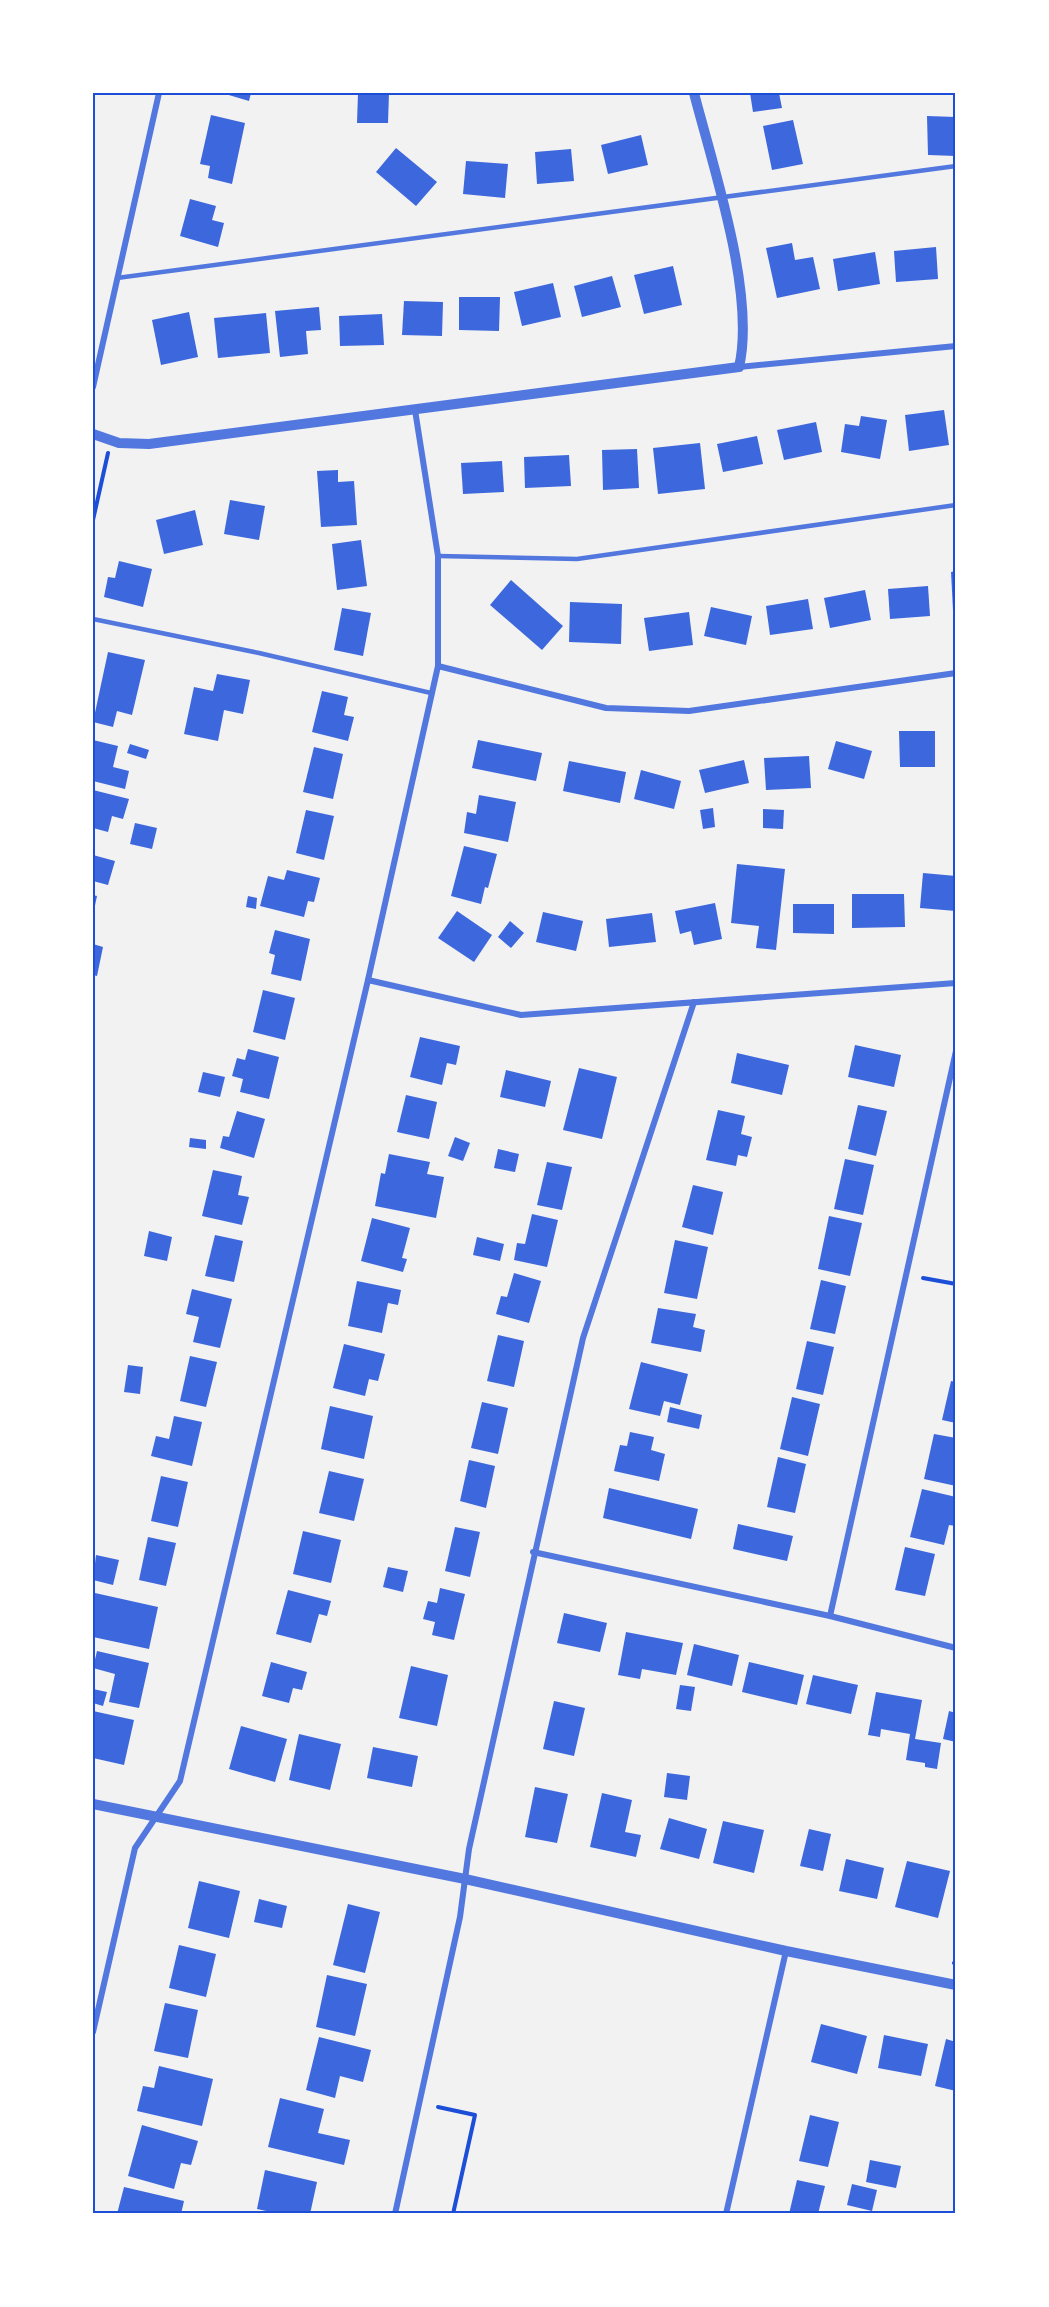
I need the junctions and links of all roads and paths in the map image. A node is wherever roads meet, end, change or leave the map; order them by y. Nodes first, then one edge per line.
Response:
1 (159, 93) edge
2 (694, 93) edge
3 (956, 166) edge
4 (722, 197) junction
5 (117, 278) junction
6 (956, 346) edge
7 (739, 367) junction
8 (93, 387) edge
9 (415, 410) junction
10 (93, 434) edge
11 (110, 441) junction
12 (956, 505) edge
13 (93, 520) edge
14 (438, 555) junction
15 (93, 620) edge
16 (438, 666) junction
17 (956, 673) edge
18 (431, 693) junction
19 (368, 980) junction
20 (956, 982) edge
21 (694, 1002) junction
22 (956, 1050) edge
23 (923, 1278) dead end
24 (956, 1284) edge
25 (533, 1551) junction
26 (830, 1616) junction
27 (956, 1648) edge
28 (93, 1804) edge
29 (155, 1818) junction
30 (465, 1879) junction
31 (786, 1951) junction
32 (956, 1985) edge
33 (93, 2032) edge
34 (438, 2107) dead end
35 (395, 2214) edge
36 (453, 2214) edge
37 (726, 2214) edge

1 - 5 street
2 - 4 street
3 - 4 lane
4 - 5 lane
4 - 7 street
5 - 8 street
6 - 7 street
7 - 9 street
9 - 11 street
9 - 14 street
10 - 11 street
11 - 13 path
12 - 14 lane
14 - 16 street
15 - 18 lane
16 - 17 street
16 - 18 street
18 - 19 street
19 - 21 street
19 - 29 street
20 - 21 street
21 - 25 street
22 - 26 street
23 - 24 path
25 - 26 street
25 - 30 street
26 - 27 street
28 - 29 street
29 - 30 street
29 - 33 street
30 - 31 street
30 - 35 street
31 - 32 street
31 - 37 street
34 - 36 path

